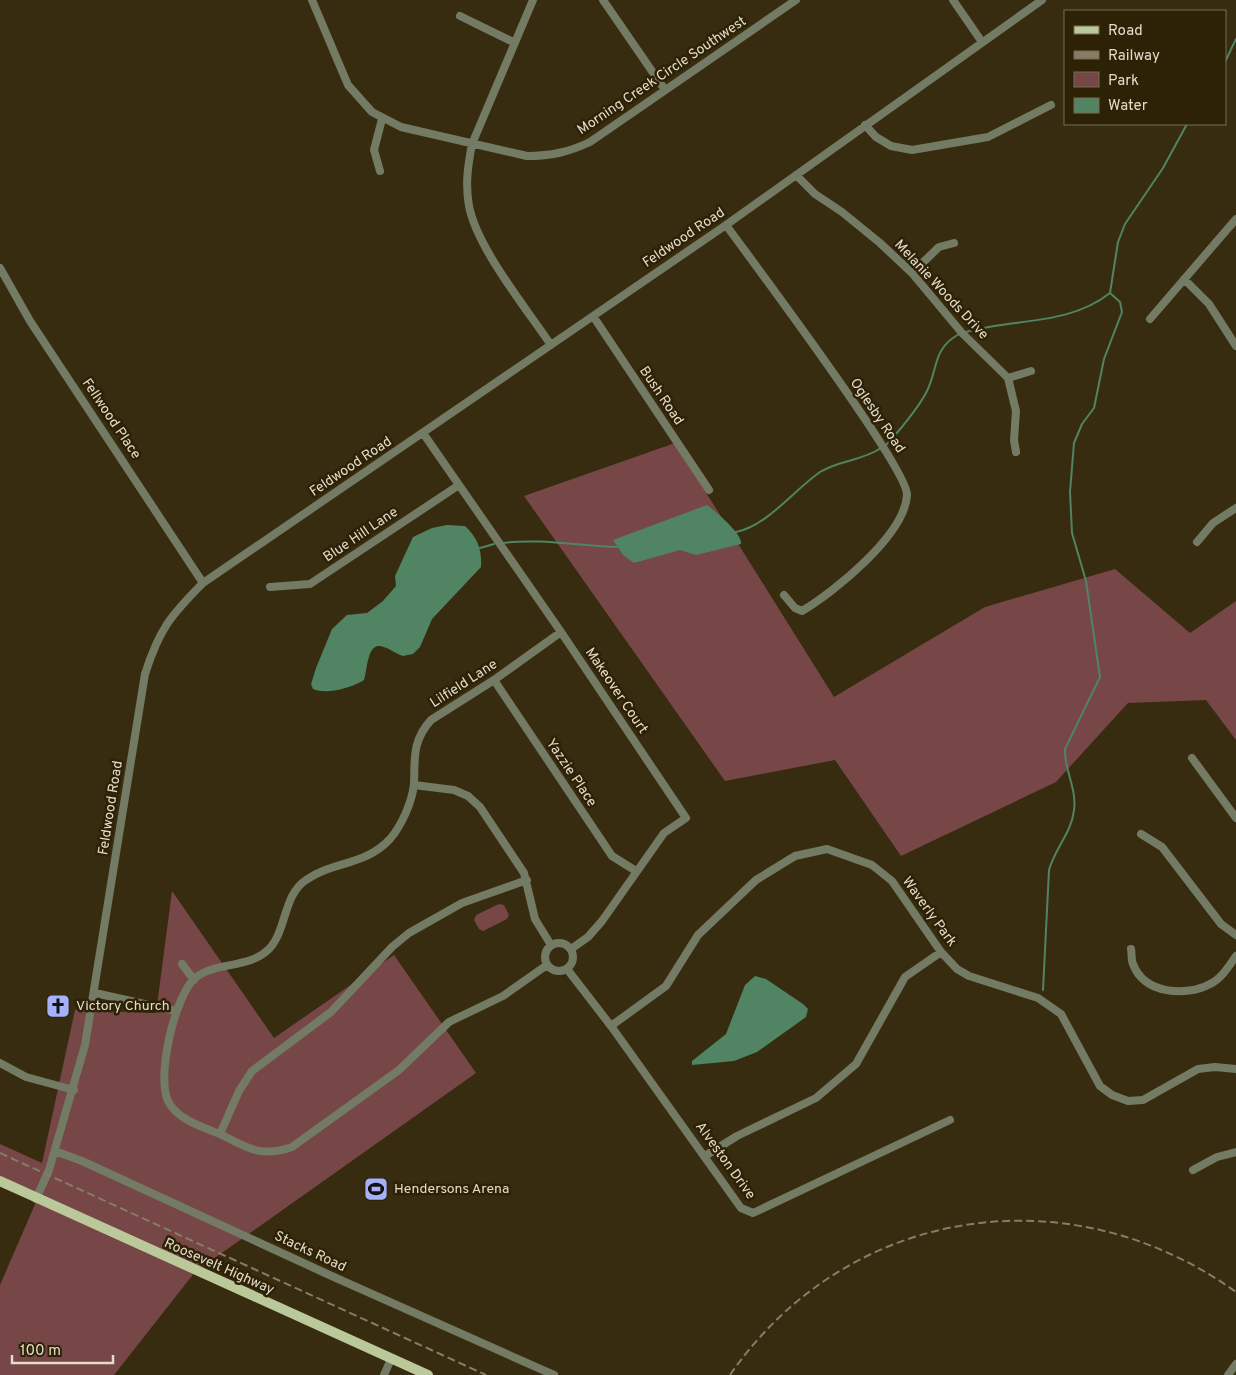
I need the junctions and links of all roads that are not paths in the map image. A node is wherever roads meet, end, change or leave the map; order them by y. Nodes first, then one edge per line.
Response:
1 (312, 0) edge
2 (533, 0) edge
3 (603, 0) edge
4 (796, 0) edge
5 (953, 0) edge
6 (1042, 0) edge
7 (460, 16) dead end
8 (982, 42) junction
9 (515, 43) junction
10 (665, 90) junction
11 (1051, 105) dead end
12 (382, 119) junction
13 (865, 125) junction
14 (472, 144) junction
15 (380, 171) dead end
16 (796, 176) junction
17 (1236, 219) edge
18 (726, 224) junction
19 (954, 243) dead end
20 (0, 268) edge
21 (912, 273) junction
22 (1184, 280) junction
23 (593, 316) junction
24 (1150, 319) dead end
25 (551, 345) junction
26 (1236, 346) edge
27 (1031, 371) dead end
28 (1008, 378) junction
29 (423, 433) junction
30 (1016, 452) dead end
31 (459, 485) junction
32 (709, 490) dead end
33 (1236, 508) edge
34 (1198, 542) dead end
35 (203, 584) junction
36 (270, 587) dead end
37 (784, 595) dead end
38 (561, 632) junction
39 (494, 680) junction
40 (1192, 758) dead end
41 (414, 785) junction
42 (1236, 818) edge
43 (1141, 834) dead end
44 (636, 871) junction
45 (527, 880) junction
46 (1236, 934) edge
47 (551, 945) junction
48 (1131, 949) dead end
49 (571, 950) junction
50 (941, 952) junction
51 (1236, 956) edge
52 (182, 964) dead end
53 (547, 965) junction
54 (567, 969) junction
55 (194, 980) junction
56 (94, 993) junction
57 (176, 1011) junction
58 (611, 1026) junction
59 (0, 1063) edge
60 (1236, 1069) edge
61 (74, 1090) junction
62 (950, 1120) dead end
63 (220, 1134) junction
64 (55, 1151) junction
65 (1236, 1152) edge
66 (705, 1156) junction
67 (1193, 1170) dead end
68 (0, 1182) edge
69 (36, 1198) junction
70 (391, 1359) junction
71 (1236, 1364) edge
72 (384, 1375) edge
73 (428, 1375) edge
74 (554, 1375) edge
75 (1228, 1375) edge

1 - 12 street, Morning Creek Circle Southwest
2 - 9 street
3 - 10 street
4 - 10 street, Morning Creek Circle Southwest
5 - 8 street
6 - 8 street, Feldwood Road
7 - 9 street
8 - 13 street, Feldwood Road
9 - 14 street
10 - 14 street, Morning Creek Circle Southwest
11 - 13 street
12 - 14 street, Morning Creek Circle Southwest
12 - 15 street
13 - 16 street, Feldwood Road
14 - 25 street
16 - 18 street, Feldwood Road
16 - 21 street, Melanie Woods Drive
17 - 22 street
18 - 23 street, Feldwood Road
18 - 37 street, Oglesby Road
19 - 21 street
20 - 35 street, Fellwood Place
21 - 28 street, Melanie Woods Drive
22 - 24 street
22 - 26 street
23 - 25 street, Feldwood Road
23 - 32 street, Bush Road
25 - 29 street, Feldwood Road
27 - 28 street
28 - 30 street
29 - 31 street, Makeover Court
29 - 35 street, Feldwood Road
31 - 36 street, Blue Hill Lane
31 - 38 street, Makeover Court
33 - 34 street
35 - 56 street, Feldwood Road
38 - 39 street, Lilfield Lane
38 - 44 street, Makeover Court
39 - 41 street, Lilfield Lane
39 - 44 street, Yazzie Place
40 - 42 street
41 - 45 street
41 - 55 street, Lilfield Lane
43 - 46 street
44 - 49 street, Makeover Court
45 - 47 street
45 - 63 street
47 - 49 street
47 - 53 street
48 - 51 street
49 - 54 street
50 - 58 street, Waverly Park
50 - 60 street, Waverly Park
50 - 66 street
52 - 55 street
53 - 54 street
53 - 63 street
54 - 58 street, Alveston Drive
55 - 57 street
56 - 57 street
56 - 61 street, Feldwood Road
57 - 63 street
58 - 66 street, Alveston Drive
59 - 61 street
61 - 64 street, Feldwood Road
62 - 66 street, Alveston Drive
64 - 69 street, Feldwood Road
64 - 74 street, Stacks Road
65 - 67 street
68 - 69 main road, Roosevelt Highway
69 - 70 main road, Roosevelt Highway
70 - 72 street
70 - 73 main road, Roosevelt Highway
71 - 75 street

